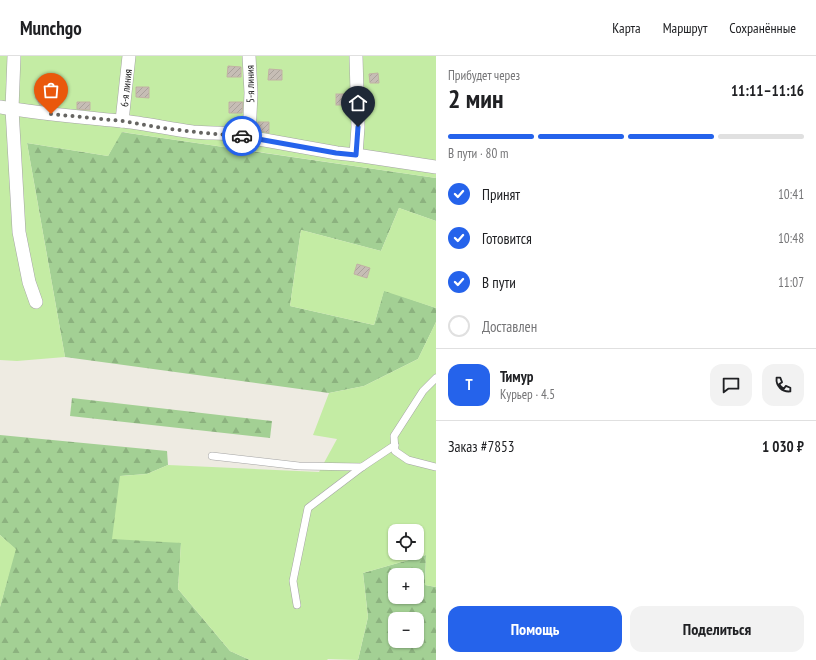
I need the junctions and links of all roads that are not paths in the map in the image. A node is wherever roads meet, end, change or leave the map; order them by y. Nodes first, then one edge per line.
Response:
1 (14, 56) edge
2 (129, 56) edge
3 (249, 56) edge
4 (356, 56) edge
5 (6, 108) edge
6 (122, 121) junction
7 (249, 136) junction
8 (356, 155) junction
9 (436, 168) edge
10 (36, 302) dead end
11 (436, 378) edge
12 (395, 446) junction
13 (212, 456) dead end
14 (362, 466) junction
15 (436, 467) edge
16 (297, 605) dead end

1 - 5 street
2 - 6 street, 6-я линия
3 - 7 street, 5-я линия
4 - 8 street
5 - 6 street
5 - 10 street
6 - 7 street
7 - 8 street
8 - 9 street
11 - 12 lane
12 - 14 lane
12 - 15 lane
13 - 14 lane
14 - 16 lane

